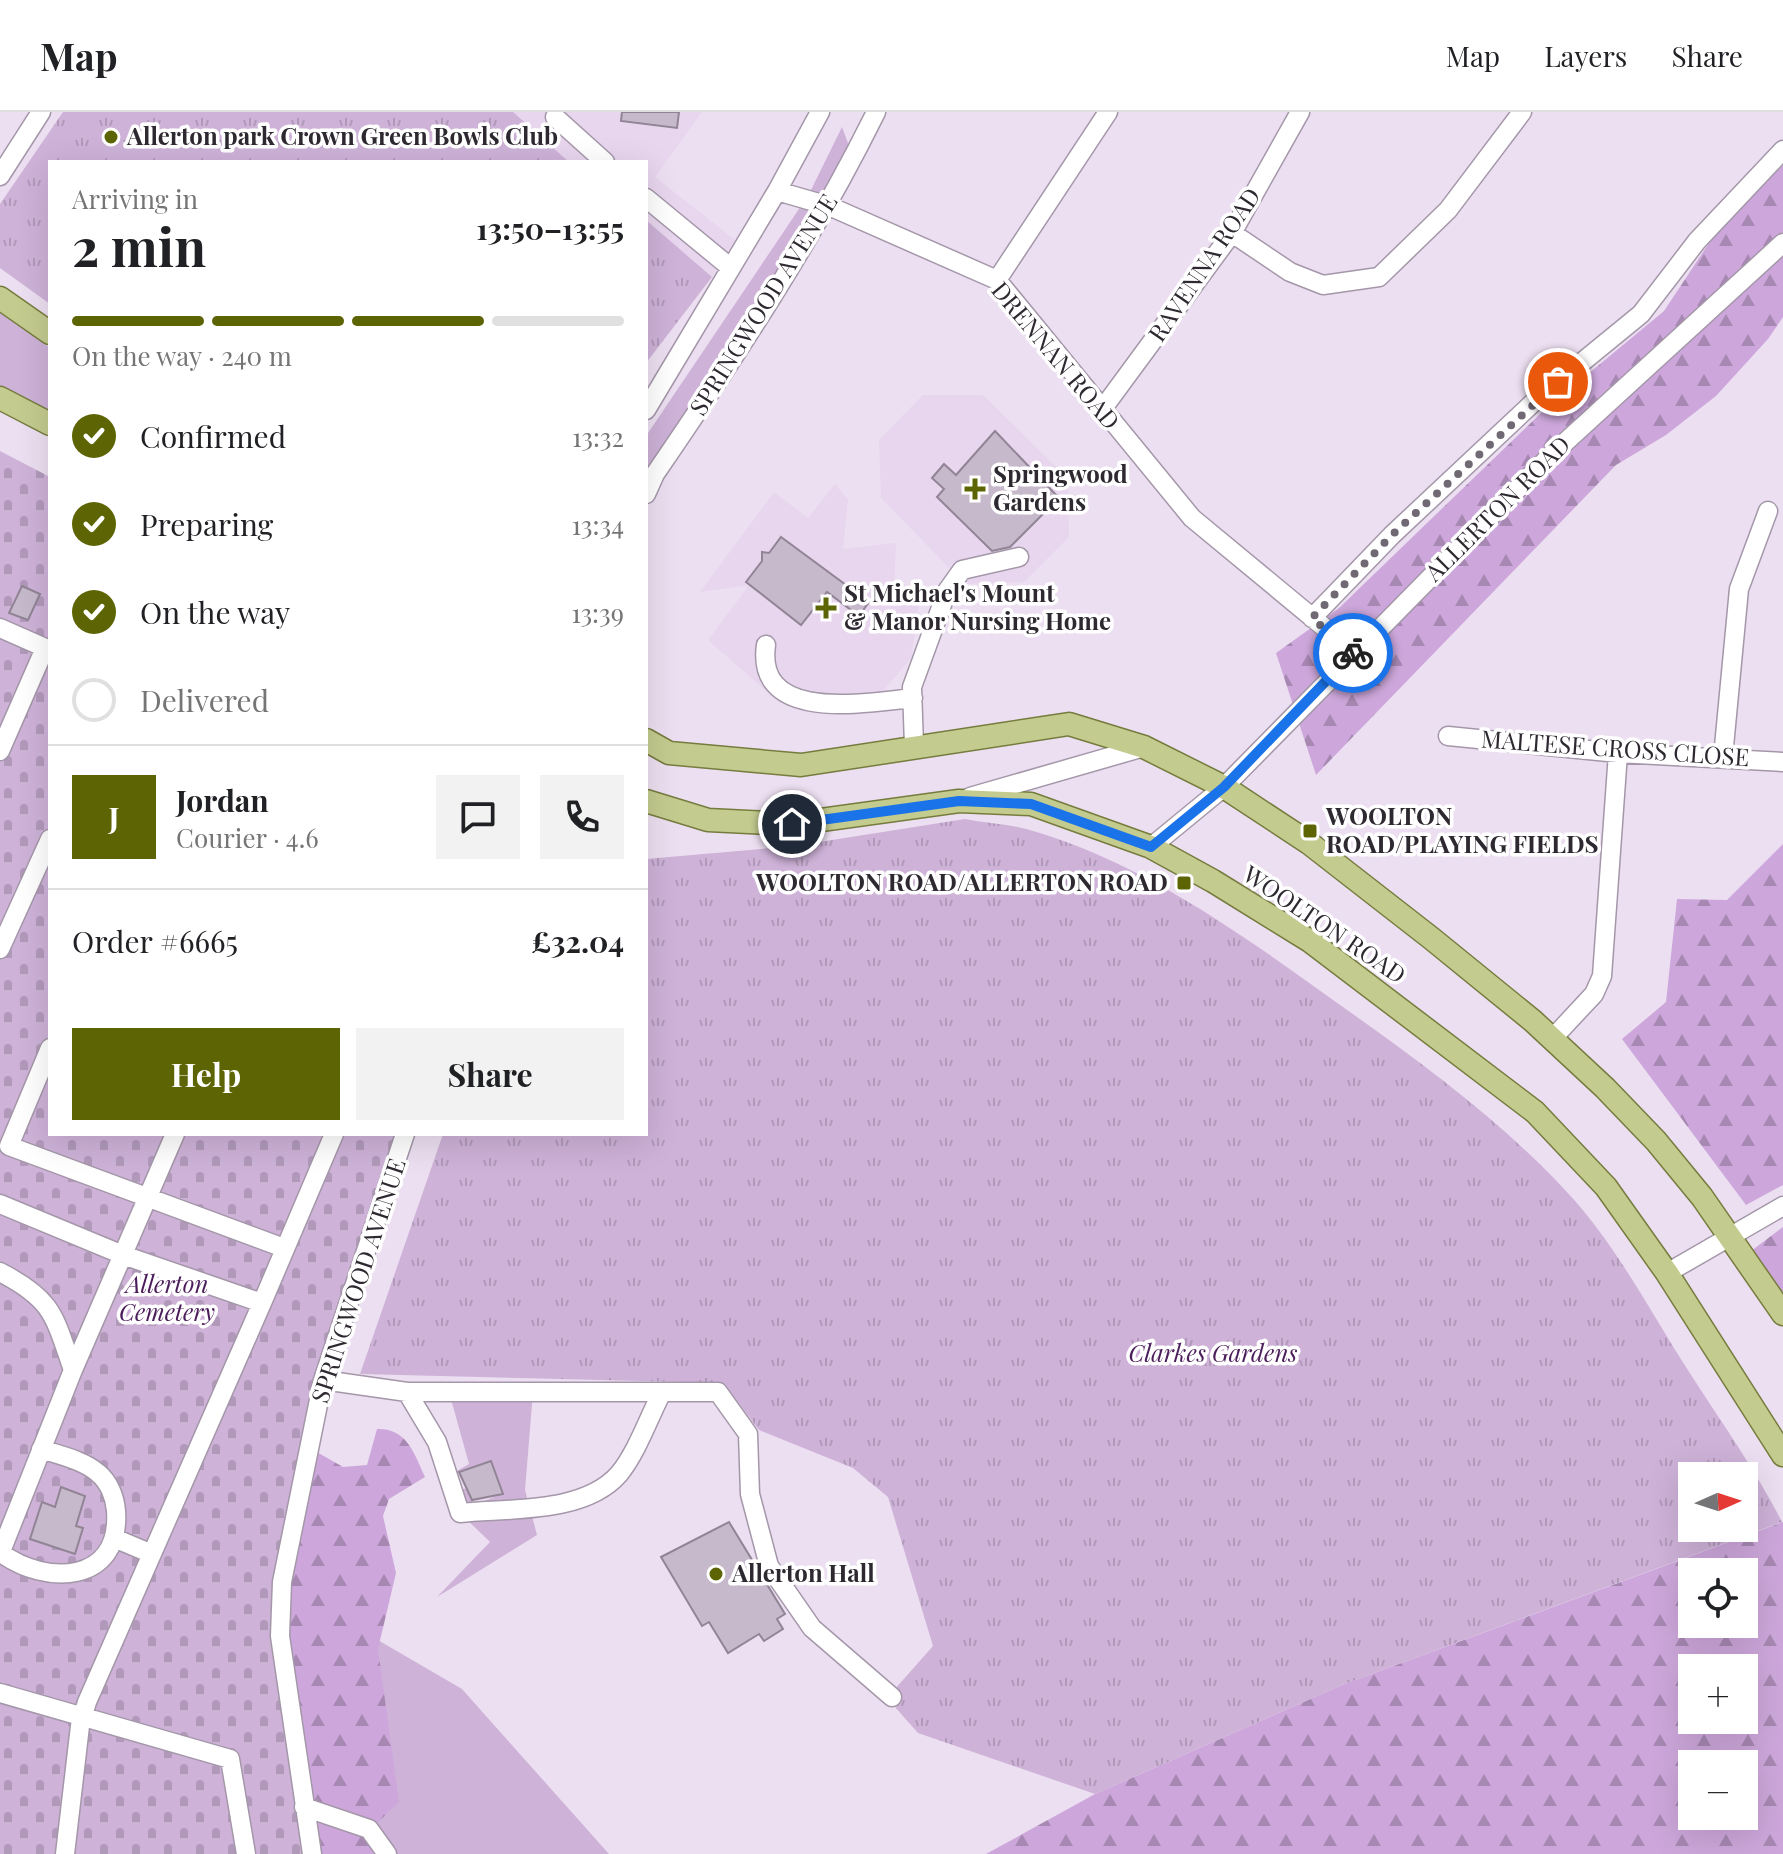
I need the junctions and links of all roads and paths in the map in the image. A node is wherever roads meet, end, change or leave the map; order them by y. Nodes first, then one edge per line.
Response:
1 (41, 112) edge
2 (820, 112) edge
3 (876, 112) edge
4 (1108, 112) edge
5 (1300, 112) edge
6 (1522, 112) edge
7 (555, 117) dead end
8 (1783, 150) edge
9 (603, 160) edge
10 (0, 176) edge
11 (777, 191) junction
12 (648, 200) edge
13 (829, 206) junction
14 (1232, 233) junction
15 (1783, 243) edge
16 (731, 268) junction
17 (997, 280) junction
18 (0, 298) edge
19 (48, 332) edge
20 (0, 398) edge
21 (648, 407) edge
22 (1101, 411) junction
23 (48, 423) edge
24 (648, 490) edge
25 (1768, 511) dead end
26 (1019, 557) dead end
27 (1312, 618) junction
28 (0, 628) edge
29 (766, 645) dead end
30 (48, 649) edge
31 (1354, 652) junction
32 (913, 698) junction
33 (1448, 736) dead end
34 (648, 741) edge
35 (914, 746) junction
36 (1144, 747) junction
37 (0, 751) edge
38 (1618, 753) junction
39 (1723, 757) junction
40 (1783, 762) edge
41 (1224, 787) junction
42 (959, 801) junction
43 (648, 802) edge
44 (48, 843) edge
45 (1151, 847) junction
46 (0, 949) edge
47 (1552, 1039) junction
48 (48, 1053) edge
49 (174, 1136) edge
50 (333, 1136) edge
51 (404, 1136) edge
52 (146, 1195) junction
53 (0, 1204) edge
54 (1783, 1206) edge
55 (1729, 1237) junction
56 (284, 1248) junction
57 (123, 1255) junction
58 (0, 1272) edge
59 (1667, 1273) junction
60 (262, 1303) junction
61 (1783, 1314) edge
62 (73, 1370) junction
63 (323, 1380) junction
64 (407, 1392) junction
65 (662, 1392) junction
66 (41, 1449) junction
67 (1783, 1455) edge
68 (6, 1524) edge
69 (114, 1538) junction
70 (0, 1554) edge
71 (152, 1554) junction
72 (0, 1693) edge
73 (892, 1697) dead end
74 (83, 1716) junction
75 (304, 1807) junction
76 (65, 1854) edge
77 (246, 1854) edge
78 (312, 1854) edge
79 (387, 1854) edge

1 - 10 street
2 - 11 street, SPRINGWOOD AVENUE
3 - 13 street, SPRINGWOOD AVENUE
4 - 17 street
5 - 14 street, RAVENNA ROAD
6 - 14 street
7 - 9 street
8 - 27 street, ALLERTON ROAD
11 - 13 street, DRENNAN ROAD
11 - 16 street, SPRINGWOOD AVENUE
12 - 16 street
13 - 17 street, DRENNAN ROAD
13 - 24 street, SPRINGWOOD AVENUE
14 - 22 street, RAVENNA ROAD
15 - 31 street, ALLERTON ROAD
16 - 21 street, SPRINGWOOD AVENUE
17 - 22 street, DRENNAN ROAD
18 - 19 main road
20 - 23 main road
22 - 27 street, DRENNAN ROAD
25 - 39 street
26 - 32 street
27 - 31 street, DRENNAN ROAD
28 - 30 street
29 - 32 street
30 - 37 street
31 - 41 street, ALLERTON ROAD
32 - 35 street
33 - 38 street, MALTESE CROSS CLOSE
34 - 35 main road, WOOLTON ROAD
35 - 36 main road, WOOLTON ROAD
36 - 41 main road, WOOLTON ROAD
36 - 42 street
38 - 39 street, MALTESE CROSS CLOSE
38 - 47 street
39 - 40 street, MALTESE CROSS CLOSE
41 - 45 street, ALLERTON ROAD
41 - 47 main road, WOOLTON ROAD
42 - 43 main road, WOOLTON ROAD
42 - 45 main road, WOOLTON ROAD
44 - 46 street
45 - 59 main road, WOOLTON ROAD
47 - 55 main road, WOOLTON ROAD
48 - 52 street
49 - 52 street
50 - 56 street
51 - 63 street, SPRINGWOOD AVENUE
52 - 56 street
52 - 57 street
53 - 57 street
54 - 55 street
55 - 59 street
55 - 61 main road, WOOLTON ROAD
56 - 60 street
57 - 60 street
57 - 62 street
58 - 62 street
59 - 67 main road, WOOLTON ROAD
60 - 71 street
62 - 66 street
63 - 64 street
63 - 75 street, SPRINGWOOD AVENUE
64 - 65 street
64 - 65 street
65 - 73 street
66 - 68 street
66 - 69 street
68 - 70 street
69 - 70 street
69 - 71 street
71 - 74 street
72 - 74 street
74 - 76 street
74 - 77 street
75 - 78 street, SPRINGWOOD AVENUE
75 - 79 street

